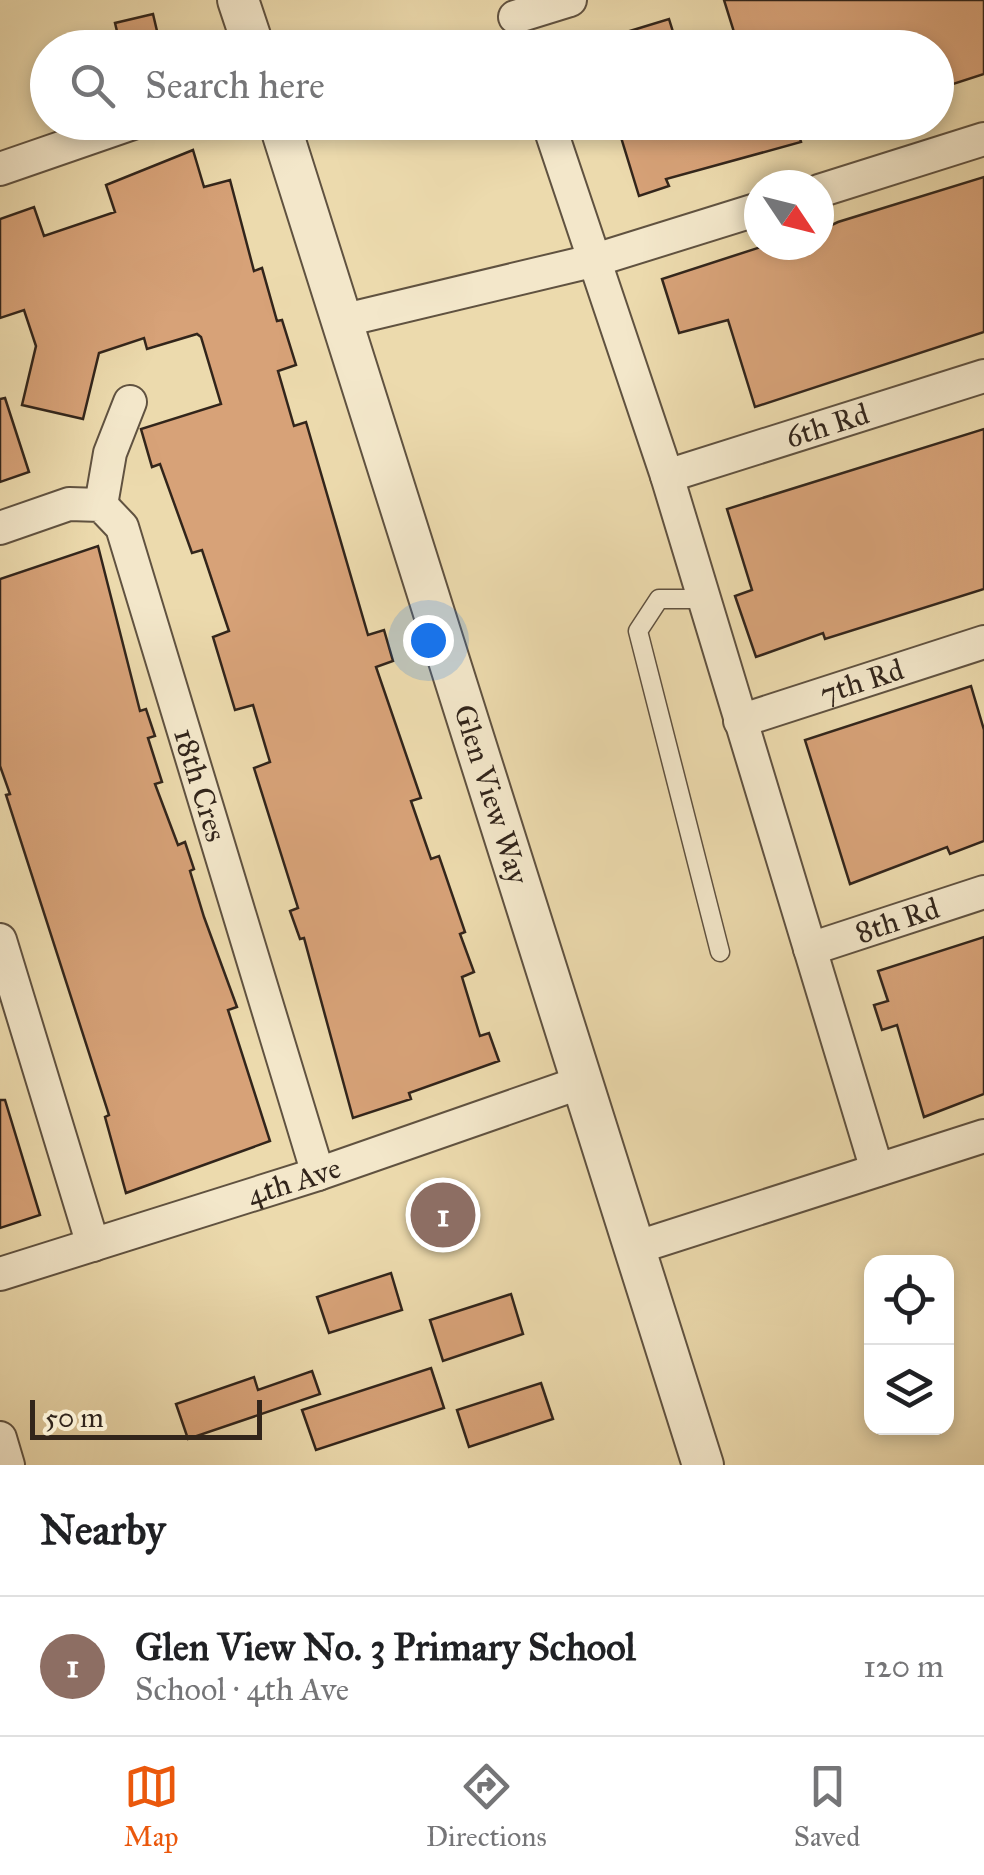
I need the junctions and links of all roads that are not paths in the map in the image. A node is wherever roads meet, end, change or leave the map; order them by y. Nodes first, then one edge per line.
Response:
1 (238, 0) edge
2 (570, 0) edge
3 (516, 22) edge
4 (248, 30) edge
5 (984, 139) edge
6 (85, 140) edge
7 (285, 140) edge
8 (554, 140) edge
9 (0, 170) edge
10 (834, 185) edge
11 (744, 214) edge
12 (592, 261) junction
13 (344, 320) junction
14 (984, 376) edge
15 (130, 402) dead end
16 (667, 476) junction
17 (102, 505) junction
18 (0, 528) edge
19 (704, 598) junction
20 (984, 642) edge
21 (740, 721) junction
22 (984, 892) edge
23 (0, 940) edge
24 (810, 949) junction
25 (720, 952) dead end
26 (582, 1082) junction
27 (984, 1136) edge
28 (877, 1170) junction
29 (318, 1174) junction
30 (93, 1244) junction
31 (636, 1248) junction
32 (0, 1274) edge
33 (0, 1438) edge
34 (8, 1465) edge
35 (704, 1465) edge

1 - 4 street
2 - 3 street
5 - 10 street
6 - 9 street
7 - 13 street, Glen View Way
8 - 12 street
11 - 12 street
12 - 13 street
12 - 16 street
13 - 26 street, Glen View Way
14 - 16 street, 6th Rd
15 - 17 street
16 - 19 street
17 - 18 street
17 - 29 street, 18th Cres
19 - 21 street
19 - 25 lane
20 - 21 street, 7th Rd
21 - 24 street
22 - 24 street, 8th Rd
23 - 30 street
24 - 28 street
26 - 29 street, 4th Ave
26 - 31 street, Glen View Way
27 - 28 street
28 - 31 street
29 - 30 street, 4th Ave
30 - 32 street, 4th Ave
31 - 35 street, Glen View Way
33 - 34 street

